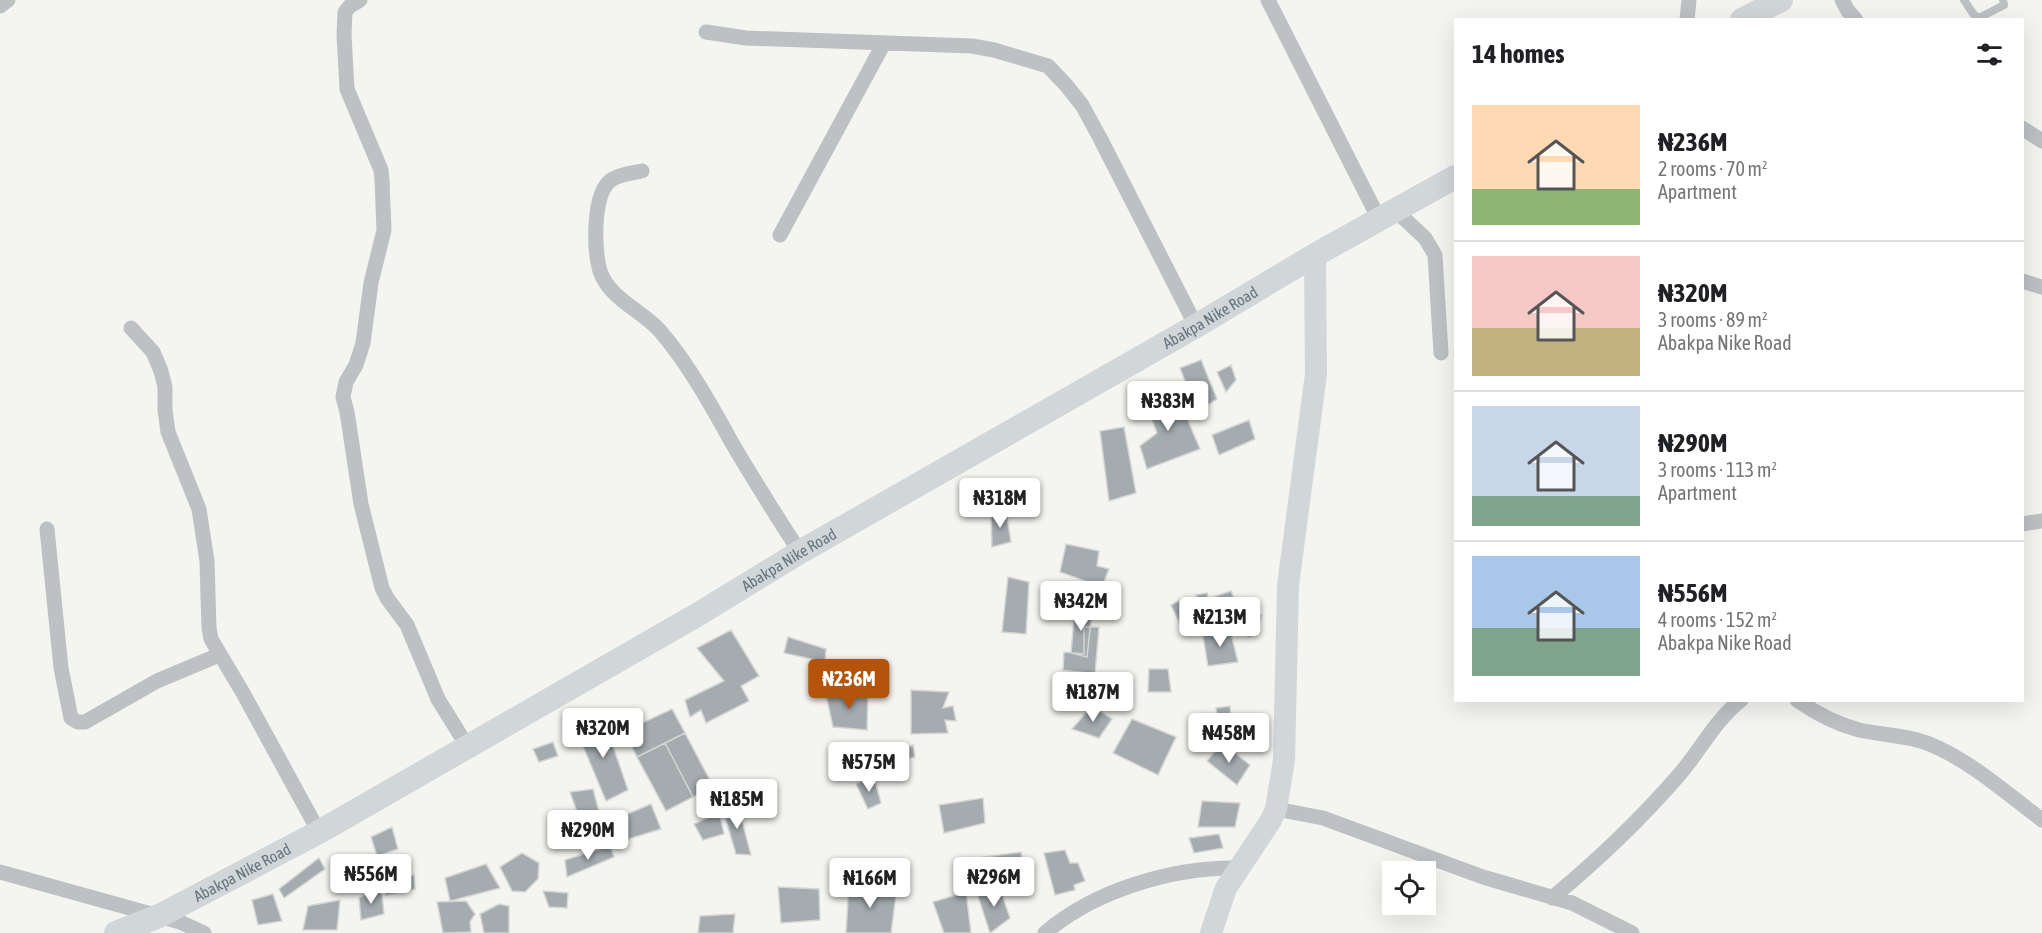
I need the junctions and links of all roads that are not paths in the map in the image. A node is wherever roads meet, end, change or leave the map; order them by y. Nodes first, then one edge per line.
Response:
1 (8, 0) edge
2 (360, 0) edge
3 (1268, 0) edge
4 (1689, 0) edge
5 (1781, 0) edge
6 (1842, 0) edge
7 (1964, 0) edge
8 (2003, 0) edge
9 (0, 6) edge
10 (1687, 18) edge
11 (1746, 18) edge
12 (1854, 18) edge
13 (706, 32) dead end
14 (884, 43) junction
15 (2024, 129) edge
16 (2042, 141) edge
17 (642, 171) dead end
18 (1454, 178) edge
19 (1388, 215) junction
20 (780, 235) dead end
21 (1315, 255) junction
22 (2024, 281) edge
23 (2042, 287) edge
24 (1196, 326) junction
25 (131, 328) dead end
26 (1441, 353) dead end
27 (2042, 521) edge
28 (2024, 524) edge
29 (47, 529) dead end
30 (800, 552) junction
31 (219, 655) junction
32 (1739, 702) edge
33 (1800, 702) edge
34 (467, 746) junction
35 (1276, 809) junction
36 (2042, 820) edge
37 (319, 832) junction
38 (1239, 868) junction
39 (0, 872) edge
40 (1552, 898) junction
41 (159, 916) junction
42 (116, 933) edge
43 (204, 933) edge
44 (1045, 933) edge
45 (1211, 933) edge
46 (1632, 933) edge

1 - 9 street
2 - 34 street
3 - 19 street
4 - 10 street
5 - 11 main road
6 - 12 street
7 - 8 lane
13 - 14 street
14 - 20 street
14 - 24 street
15 - 16 street
17 - 30 street
18 - 19 main road, Abakpa Nike Road
19 - 21 main road, Abakpa Nike Road
19 - 26 street
21 - 24 main road, Abakpa Nike Road
21 - 35 street
22 - 23 street
24 - 30 main road, Abakpa Nike Road
25 - 31 street
27 - 28 street
29 - 31 street
30 - 34 main road, Abakpa Nike Road
31 - 37 street
32 - 40 street
33 - 36 street
34 - 37 main road, Abakpa Nike Road
35 - 38 street
35 - 40 street
37 - 41 main road, Abakpa Nike Road
38 - 44 street
38 - 45 street
39 - 41 street
40 - 46 street
41 - 42 main road, Abakpa Nike Road
41 - 43 street

